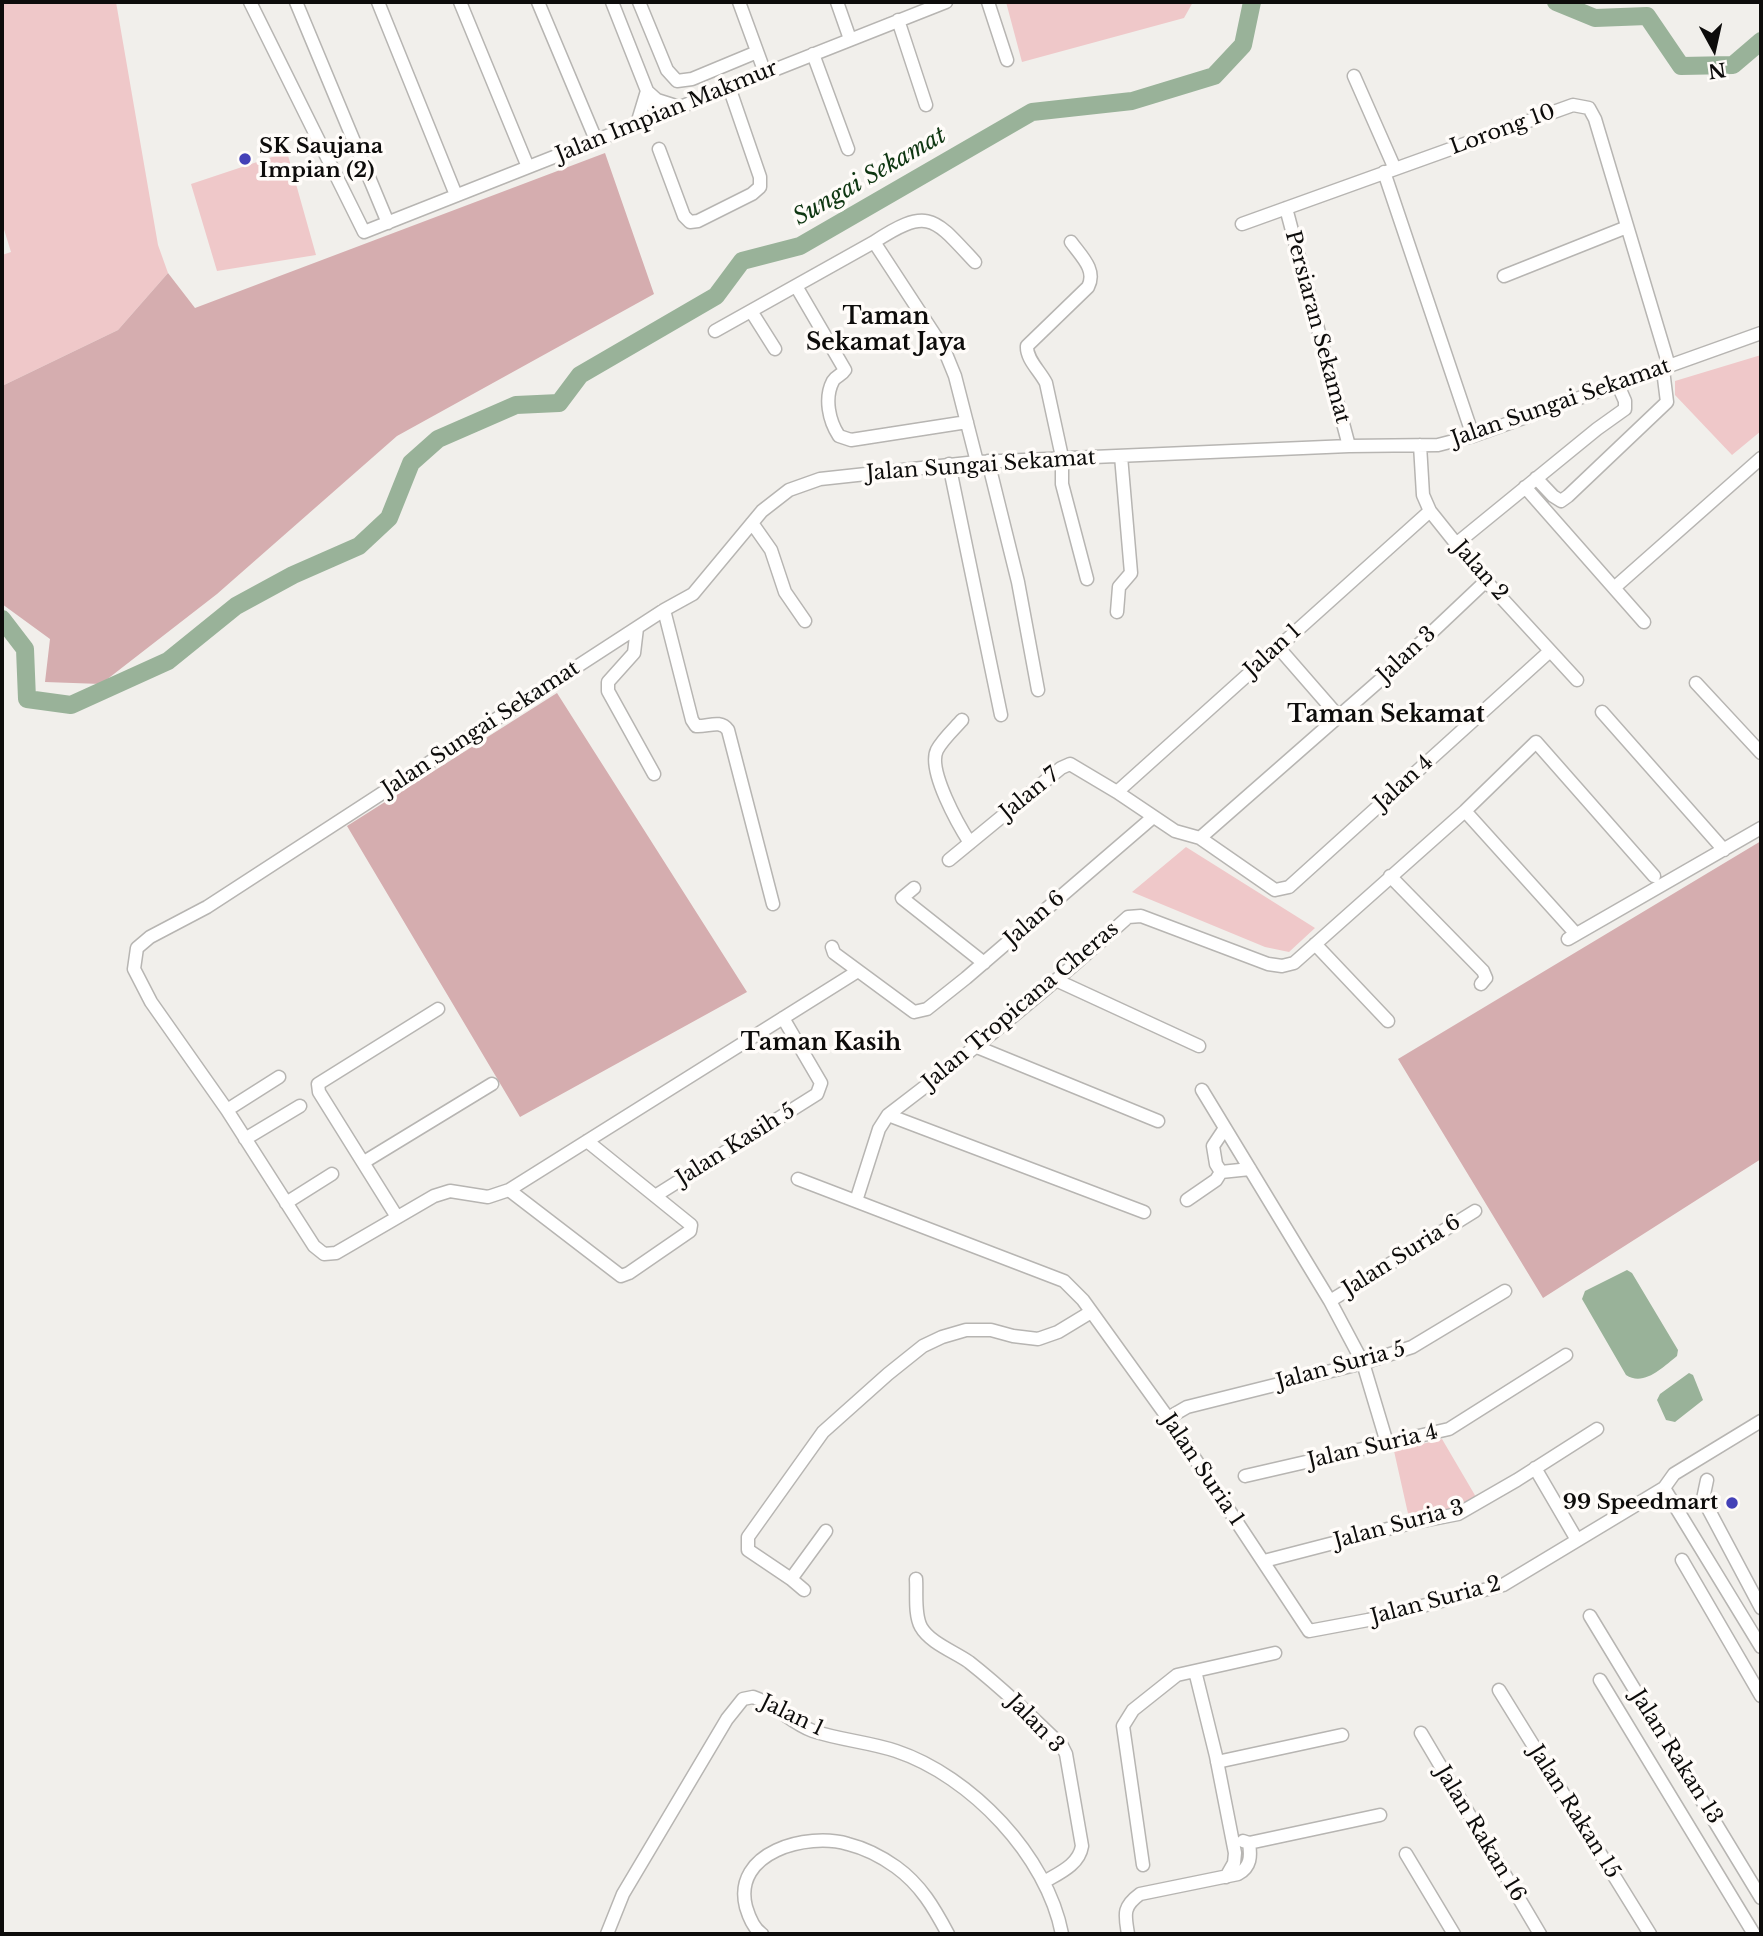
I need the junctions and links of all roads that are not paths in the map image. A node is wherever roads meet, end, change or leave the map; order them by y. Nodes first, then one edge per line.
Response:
1 (250, 2) edge
2 (296, 2) edge
3 (378, 2) edge
4 (460, 2) edge
5 (538, 2) edge
6 (612, 2) edge
7 (639, 2) edge
8 (739, 2) edge
9 (838, 2) edge
10 (988, 2) edge
11 (938, 3) edge
12 (898, 20) junction
13 (850, 39) junction
14 (757, 52) junction
15 (813, 54) junction
16 (1007, 60) dead end
17 (765, 73) junction
18 (1354, 76) dead end
19 (729, 87) junction
20 (648, 91) junction
21 (926, 105) dead end
22 (679, 107) junction
23 (657, 116) junction
24 (637, 124) junction
25 (596, 140) junction
26 (659, 149) dead end
27 (848, 149) dead end
28 (528, 167) junction
29 (1389, 171) junction
30 (456, 195) junction
31 (1286, 208) junction
32 (388, 223) junction
33 (1242, 224) dead end
34 (1627, 227) junction
35 (874, 242) junction
36 (1071, 242) dead end
37 (975, 262) dead end
38 (1504, 276) dead end
39 (796, 286) junction
40 (751, 311) junction
41 (715, 331) dead end
42 (1761, 333) edge
43 (775, 349) dead end
44 (1666, 368) junction
45 (1618, 385) junction
46 (967, 422) junction
47 (1473, 436) junction
48 (1420, 445) junction
49 (1349, 446) junction
50 (1121, 456) junction
51 (1062, 457) junction
52 (1761, 458) edge
53 (982, 462) junction
54 (949, 464) junction
55 (1536, 478) junction
56 (1525, 487) junction
57 (1430, 511) junction
58 (752, 523) junction
59 (1456, 544) junction
60 (1087, 579) dead end
61 (1486, 581) junction
62 (1614, 588) junction
63 (664, 610) junction
64 (1117, 612) dead end
65 (805, 621) dead end
66 (1644, 622) dead end
67 (637, 628) junction
68 (1278, 647) junction
69 (1550, 651) junction
70 (1577, 680) dead end
71 (1696, 682) dead end
72 (1038, 690) dead end
73 (1602, 712) dead end
74 (1001, 715) dead end
75 (1339, 716) junction
76 (962, 720) dead end
77 (1761, 753) edge
78 (654, 774) dead end
79 (1117, 792) junction
80 (1465, 811) junction
81 (1152, 818) junction
82 (1761, 828) edge
83 (1200, 838) junction
84 (970, 843) junction
85 (1724, 850) junction
86 (949, 860) dead end
87 (1390, 876) junction
88 (1654, 876) dead end
89 (914, 888) dead end
90 (773, 904) dead end
91 (1315, 944) junction
92 (832, 947) dead end
93 (984, 963) junction
94 (858, 971) junction
95 (1058, 981) junction
96 (1481, 984) dead end
97 (438, 1009) dead end
98 (783, 1018) junction
99 (1388, 1021) dead end
100 (1199, 1046) dead end
101 (977, 1047) junction
102 (279, 1077) dead end
103 (492, 1084) dead end
104 (1202, 1090) dead end
105 (300, 1106) dead end
106 (227, 1110) junction
107 (888, 1115) junction
108 (1158, 1121) dead end
109 (1225, 1128) junction
110 (245, 1139) junction
111 (587, 1141) junction
112 (364, 1162) junction
113 (1250, 1169) junction
114 (1221, 1172) junction
115 (332, 1174) dead end
116 (798, 1179) dead end
117 (509, 1190) junction
118 (655, 1196) junction
119 (1187, 1200) dead end
120 (856, 1201) junction
121 (286, 1203) junction
122 (1475, 1211) dead end
123 (1143, 1212) dead end
124 (397, 1217) junction
125 (1505, 1291) dead end
126 (1329, 1301) junction
127 (1091, 1311) junction
128 (1566, 1355) dead end
129 (1363, 1363) junction
130 (1168, 1418) junction
131 (1761, 1422) edge
132 (1597, 1429) dead end
133 (1387, 1443) junction
134 (1535, 1468) junction
135 (1245, 1476) dead end
136 (1707, 1480) dead end
137 (1664, 1488) junction
138 (826, 1531) dead end
139 (1724, 1538) junction
140 (1577, 1540) junction
141 (1703, 1551) junction
142 (1682, 1560) dead end
143 (1264, 1561) junction
144 (916, 1578) dead end
145 (791, 1579) junction
146 (804, 1590) dead end
147 (1734, 1602) junction
148 (1761, 1607) edge
149 (1714, 1615) junction
150 (1590, 1616) dead end
151 (1744, 1618) junction
152 (1309, 1631) joint
153 (1761, 1647) edge
154 (1275, 1653) dead end
155 (1195, 1671) junction
156 (1600, 1680) dead end
157 (1632, 1686) junction
158 (1499, 1690) dead end
159 (1761, 1696) edge
160 (1611, 1698) junction
161 (1421, 1733) dead end
162 (1342, 1735) dead end
163 (1217, 1762) junction
164 (1380, 1815) dead end
165 (1230, 1834) junction
166 (1249, 1843) junction
167 (1406, 1854) dead end
168 (1143, 1865) dead end
169 (1226, 1877) junction
170 (1044, 1882) junction
171 (1761, 1898) edge
172 (1752, 1931) edge
173 (607, 1934) edge
174 (762, 1934) edge
175 (948, 1934) edge
176 (1062, 1934) edge
177 (1128, 1934) edge
178 (1454, 1934) edge
179 (1540, 1934) edge
180 (1650, 1934) edge
181 (1738, 1934) edge

1 - 32 street, Jalan Impian Makmur
2 - 32 street
3 - 30 street
4 - 28 street
5 - 25 street
6 - 20 street
7 - 14 street
8 - 14 street
9 - 13 street
10 - 16 street
11 - 12 street, Jalan Impian Makmur
12 - 13 street, Jalan Impian Makmur
12 - 21 street
13 - 15 street, Jalan Impian Makmur
14 - 17 street
15 - 17 street, Jalan Impian Makmur
15 - 27 street
17 - 19 street, Jalan Impian Makmur
18 - 29 street
19 - 22 street, Jalan Impian Makmur
19 - 26 street
20 - 22 street
20 - 23 street
20 - 24 street
22 - 23 street, Jalan Impian Makmur
23 - 24 street, Jalan Impian Makmur
24 - 25 street, Jalan Impian Makmur
25 - 28 street, Jalan Impian Makmur
28 - 30 street, Jalan Impian Makmur
29 - 31 street, Lorong 10
29 - 34 street, Lorong 10
29 - 47 street
30 - 32 street, Jalan Impian Makmur
31 - 33 street, Lorong 10
31 - 49 street, Persiaran Sekamat
34 - 38 street
34 - 44 street, Lorong 10
35 - 37 street
35 - 39 street
35 - 46 street
36 - 51 street
39 - 40 street
39 - 46 street
40 - 41 street
40 - 43 street
42 - 44 street, Jalan Sungai Sekamat
44 - 45 street, Jalan Sungai Sekamat
44 - 55 street, Lorong 10
45 - 47 street, Jalan Sungai Sekamat
45 - 55 street
46 - 53 street
47 - 48 street, Jalan Sungai Sekamat
48 - 49 street, Jalan Sungai Sekamat
48 - 57 street, Jalan 2
49 - 50 street, Jalan Sungai Sekamat
50 - 51 street, Jalan Sungai Sekamat
50 - 64 street
51 - 53 street, Jalan Sungai Sekamat
51 - 60 street
52 - 62 street
53 - 54 street, Jalan Sungai Sekamat
53 - 72 street
54 - 58 street, Jalan Sungai Sekamat
54 - 74 street
55 - 56 street
56 - 59 street
56 - 62 street
57 - 59 street, Jalan 2
57 - 68 street, Jalan 1
58 - 63 street, Jalan Sungai Sekamat
58 - 65 street
59 - 61 street, Jalan 2
61 - 69 street, Jalan 2
61 - 75 street, Jalan 3
62 - 66 street
63 - 67 street, Jalan Sungai Sekamat
63 - 90 street
67 - 78 street
67 - 106 street, Jalan Sungai Sekamat
68 - 75 street
68 - 79 street, Jalan 1
69 - 70 street, Jalan 2
69 - 83 street, Jalan 4
71 - 77 street
73 - 85 street
75 - 83 street, Jalan 3
76 - 84 street
79 - 81 street
79 - 84 street, Jalan 7
80 - 85 street
80 - 87 street, Jalan Tropicana Cheras
80 - 88 street, Jalan Tropicana Cheras
81 - 83 street
81 - 93 street, Jalan 6
82 - 85 street
84 - 86 street, Jalan 7
87 - 91 street, Jalan Tropicana Cheras
87 - 96 street
89 - 93 street
91 - 95 street, Jalan Tropicana Cheras
91 - 99 street
92 - 94 street
93 - 94 street, Jalan 6
94 - 98 street, Jalan Sungai Sekamat
95 - 100 street
95 - 101 street, Jalan Tropicana Cheras
97 - 112 street
98 - 111 street, Jalan Sungai Sekamat
98 - 118 street, Jalan Kasih 5
101 - 107 street, Jalan Tropicana Cheras
101 - 108 street
102 - 106 street
103 - 112 street
104 - 109 street
105 - 110 street
106 - 110 street, Jalan Sungai Sekamat
107 - 120 street, Jalan Tropicana Cheras
107 - 123 street
109 - 113 street
109 - 114 street
110 - 121 street, Jalan Sungai Sekamat
111 - 117 street, Jalan Sungai Sekamat
111 - 118 street
112 - 124 street
113 - 114 street
113 - 126 street
114 - 119 street
115 - 121 street
116 - 120 street, Jalan Suria 1
117 - 118 street
117 - 124 street, Jalan Sungai Sekamat
120 - 127 street, Jalan Suria 1
121 - 124 street, Jalan Sungai Sekamat
122 - 126 street, Jalan Suria 6
125 - 129 street, Jalan Suria 5
126 - 129 street
127 - 130 street, Jalan Suria 1
127 - 145 street
128 - 133 street, Jalan Suria 4
129 - 130 street, Jalan Suria 5
129 - 133 street
130 - 143 street, Jalan Suria 1
131 - 137 street, Jalan Suria 2
132 - 134 street, Jalan Suria 3
133 - 135 street, Jalan Suria 4
134 - 140 street
134 - 143 street, Jalan Suria 3
136 - 139 street
137 - 140 street, Jalan Suria 2
137 - 141 street
138 - 145 street
139 - 141 street
139 - 148 street
140 - 152 street, Jalan Suria 2
141 - 147 street
142 - 149 street
143 - 152 street, Jalan Suria 1
144 - 170 street, Jalan 3
145 - 146 street
147 - 149 street
147 - 151 street
148 - 151 street
149 - 159 street
150 - 157 street, Jalan Rakan 13
151 - 153 street
154 - 155 street
155 - 163 street
155 - 168 street
156 - 160 street
157 - 160 street
157 - 171 street, Jalan Rakan 13
158 - 180 street, Jalan Rakan 15
160 - 172 street
161 - 179 street, Jalan Rakan 16
162 - 163 street
163 - 165 street
164 - 166 street
165 - 166 street
165 - 169 street
166 - 169 street
167 - 178 street
169 - 177 street
170 - 173 street, Jalan 1
170 - 176 street, Jalan 1
172 - 181 street
174 - 175 street

